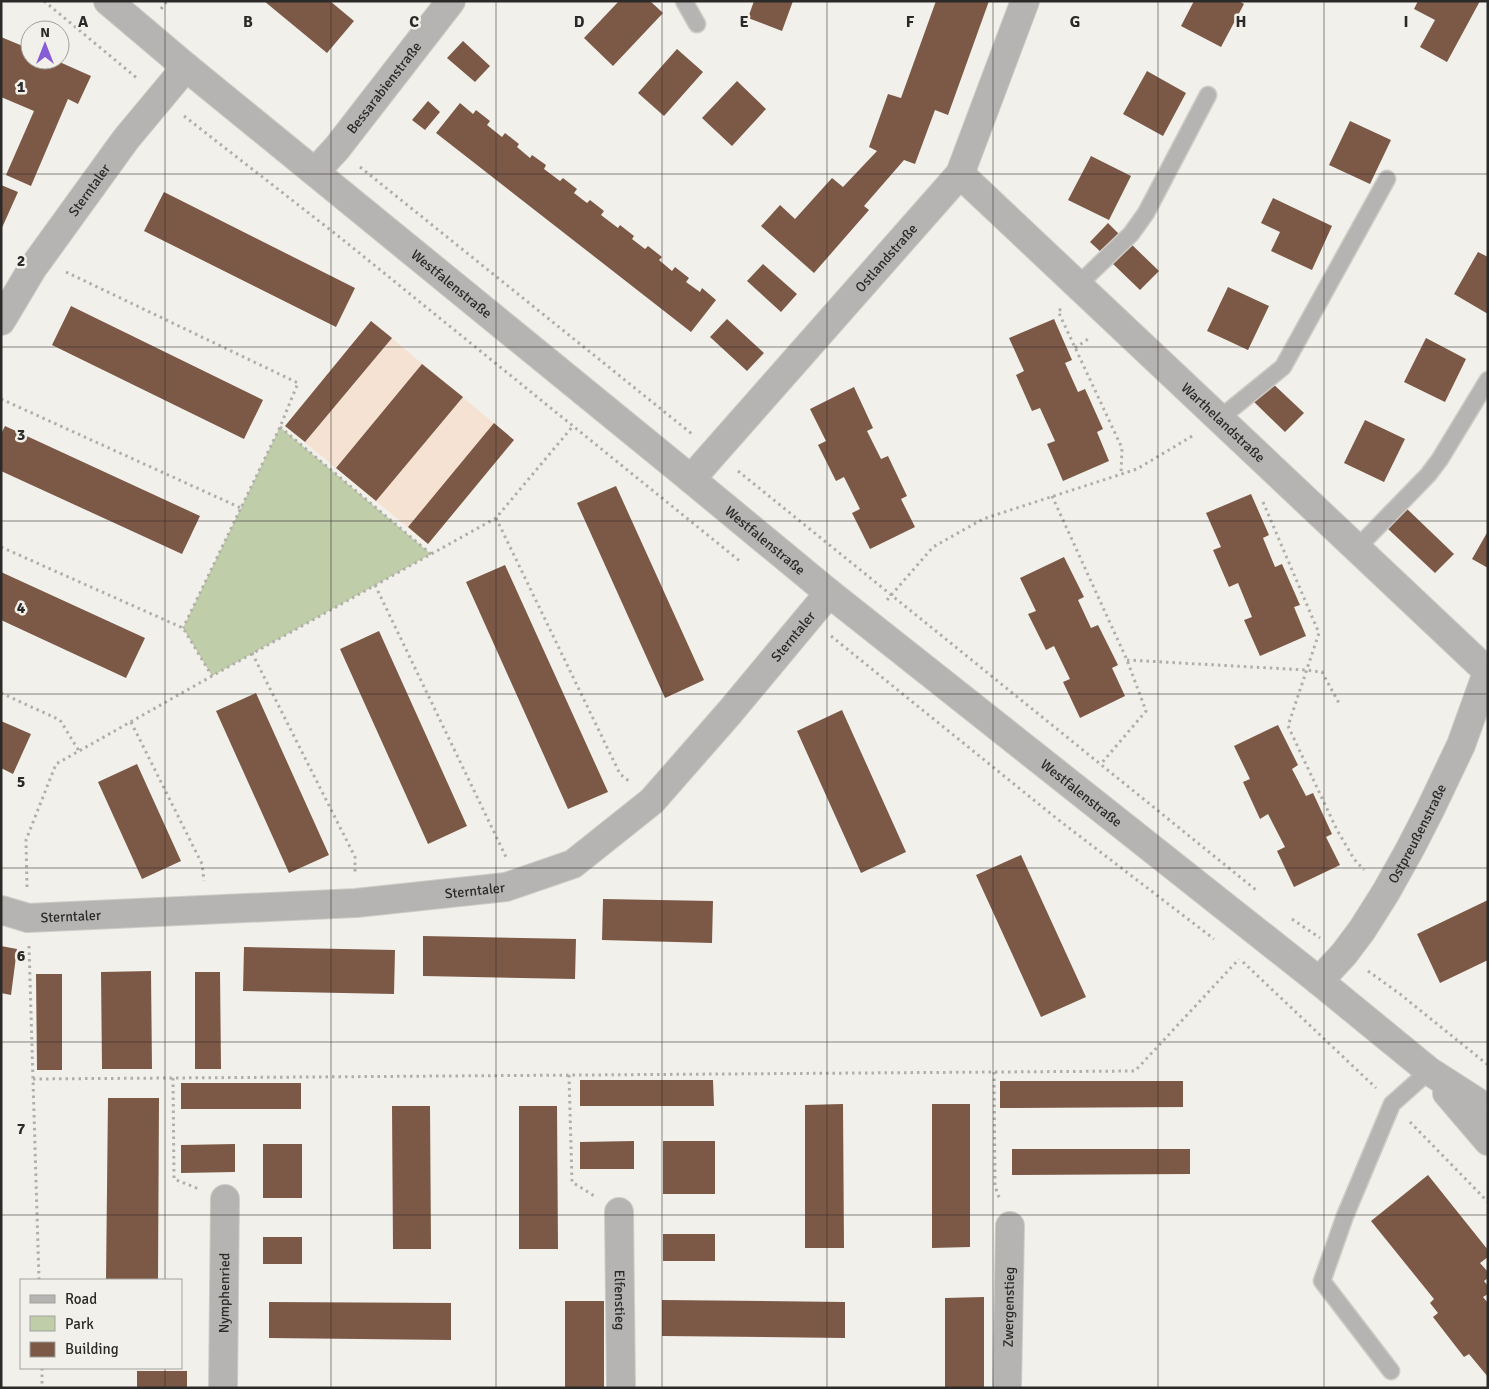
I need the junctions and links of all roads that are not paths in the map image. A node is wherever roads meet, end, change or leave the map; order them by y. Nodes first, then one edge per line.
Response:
1 (108, 1) edge
2 (452, 1) edge
3 (684, 1) edge
4 (1025, 1) edge
5 (696, 24) dead end
6 (186, 67) junction
7 (1208, 95) dead end
8 (315, 172) junction
9 (960, 174) junction
10 (1387, 179) dead end
11 (1078, 285) junction
12 (1, 321) edge
13 (1488, 380) edge
14 (1220, 419) junction
15 (692, 479) junction
16 (1356, 549) junction
17 (829, 593) junction
18 (1487, 671) edge
19 (1, 910) edge
20 (1319, 981) junction
21 (1429, 1071) junction
22 (1488, 1109) edge
23 (1488, 1141) edge
24 (225, 1199) road end
25 (619, 1212) road end
26 (1010, 1226) road end
27 (1391, 1371) dead end
28 (223, 1388) edge
29 (621, 1388) edge
30 (1007, 1388) edge

1 - 6 street, Westfalenstraße
2 - 8 street, Bessarabienstraße
3 - 5 lane
4 - 9 street, Ostlandstraße
6 - 8 street, Westfalenstraße
6 - 12 street, Sterntaler
7 - 11 lane
8 - 15 street, Westfalenstraße
9 - 11 street, Warthelandstraße
9 - 15 street, Ostlandstraße
10 - 14 lane
11 - 14 street, Warthelandstraße
13 - 16 lane
14 - 16 street, Warthelandstraße
15 - 17 street, Westfalenstraße
16 - 18 street, Warthelandstraße
17 - 19 street, Sterntaler
17 - 20 street, Westfalenstraße
18 - 20 street, Ostpreußenstraße
20 - 21 street, Westfalenstraße
21 - 22 street, Westfalenstraße
21 - 23 street, Westfalenstraße
21 - 27 lane
24 - 28 street, Nymphenried
25 - 29 street, Elfenstieg
26 - 30 street, Zwergenstieg

